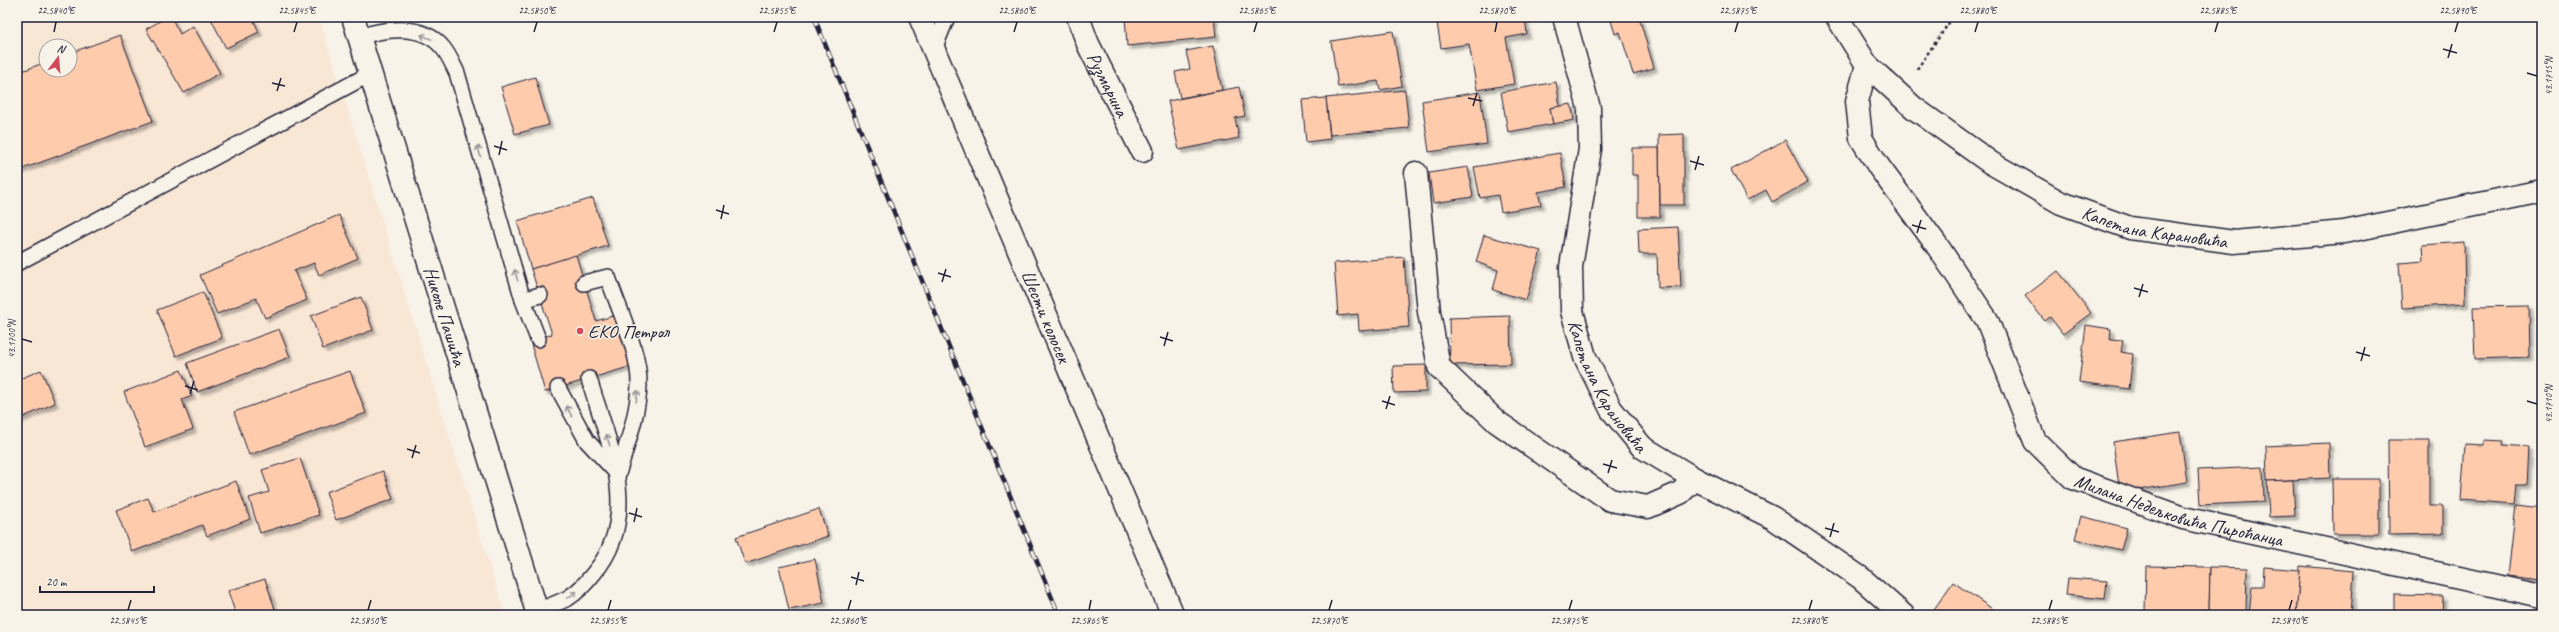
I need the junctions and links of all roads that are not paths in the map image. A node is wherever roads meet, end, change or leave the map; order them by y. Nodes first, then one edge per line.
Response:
1 (920, 17) edge
2 (947, 17) edge
3 (1078, 17) edge
4 (1564, 17) edge
5 (1838, 17) edge
6 (356, 27) edge
7 (934, 48) junction
8 (1867, 65) junction
9 (370, 74) junction
10 (1142, 151) dead end
11 (1416, 172) dead end
12 (2542, 191) edge
13 (17, 263) edge
14 (584, 283) dead end
15 (540, 295) dead end
16 (523, 300) junction
17 (538, 339) dead end
18 (589, 379) dead end
19 (558, 388) dead end
20 (618, 474) junction
21 (1694, 479) junction
22 (2542, 596) edge
23 (537, 613) edge
24 (1173, 615) edge
25 (1903, 615) edge

1 - 7 street, Шести колосек
2 - 7 lane
3 - 10 street, Рузмарина
4 - 21 street, Капетана Карановића
5 - 8 street, Капетана Карановића
6 - 9 street, Николе Пашића
16 -> 6 lane
7 - 24 street, Шести колосек
8 - 12 street, Капетана Карановића
8 - 22 street, Милана Недељковића Пироћанца
9 - 13 lane
9 - 23 street, Николе Пашића
11 - 21 street
20 -> 14 lane
15 - 16 lane
16 - 17 lane
20 -> 18 lane
20 -> 19 lane
23 -> 20 lane
21 - 25 street, Капетана Карановића

